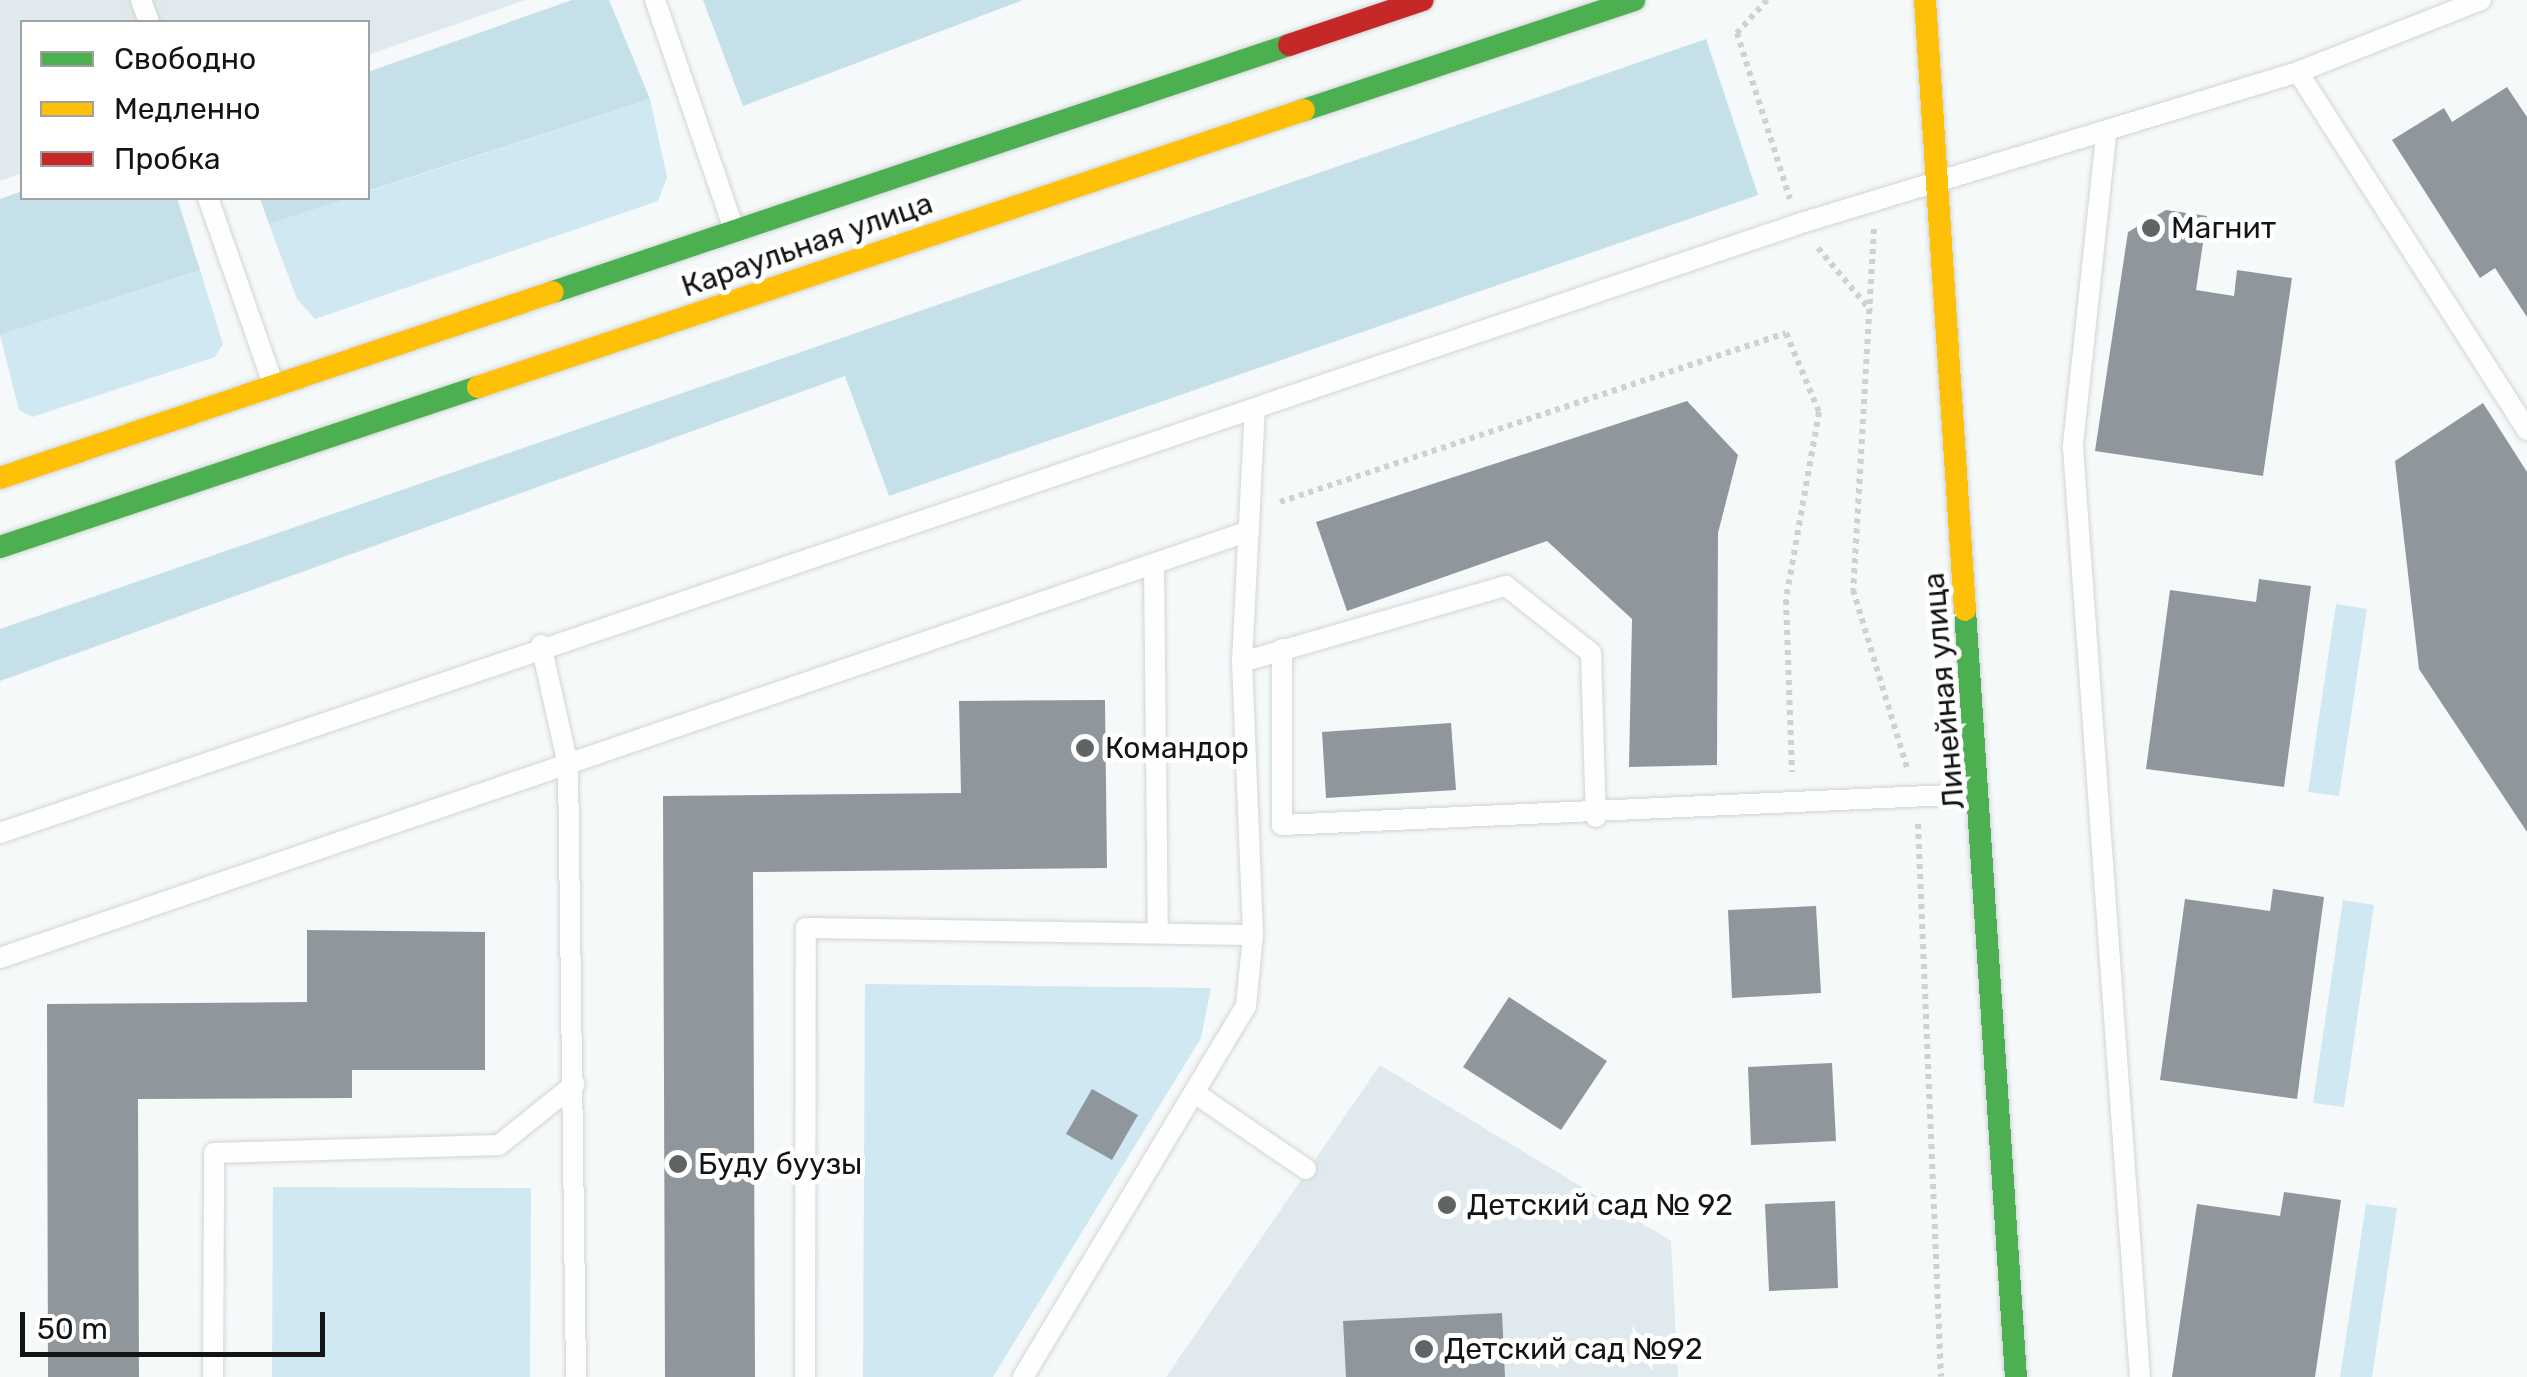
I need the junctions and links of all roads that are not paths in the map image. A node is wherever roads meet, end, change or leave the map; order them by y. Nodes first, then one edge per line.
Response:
1 (655, 0) edge
2 (1423, 0) edge
3 (1634, 0) edge
4 (1925, 0) edge
5 (2481, 0) edge
6 (2298, 72) junction
7 (2106, 136) junction
8 (1936, 182) junction
9 (209, 200) edge
10 (736, 236) junction
11 (273, 384) junction
12 (1255, 409) junction
13 (2527, 430) edge
14 (2, 470) edge
15 (1250, 522) junction
16 (0, 548) edge
17 (1154, 564) junction
18 (541, 644) junction
19 (1282, 649) junction
20 (1242, 662) junction
21 (568, 765) junction
22 (1983, 794) junction
23 (1596, 817) junction
24 (0, 833) edge
25 (1158, 932) junction
26 (1253, 935) junction
27 (0, 958) edge
28 (575, 1084) junction
29 (1196, 1094) junction
30 (1306, 1169) dead end
31 (213, 1377) edge
32 (576, 1377) edge
33 (805, 1377) edge
34 (1023, 1377) edge
35 (2016, 1377) edge
36 (2140, 1377) edge

1 - 10 lane
2 - 10 main road, Караульная улица
3 - 16 main road, Караульная улица
4 - 8 main road, Линейная улица
5 - 6 lane
6 - 7 lane
6 - 13 lane
7 - 8 lane
7 - 36 lane
8 - 12 lane
8 - 22 main road, Линейная улица
9 - 11 lane
10 - 11 main road, Караульная улица
11 - 14 main road, Караульная улица
12 - 15 lane
12 - 18 lane
15 - 17 lane
15 - 20 lane
17 - 21 lane
17 - 25 lane
18 - 21 lane
18 - 24 lane
19 - 20 lane
19 - 23 lane
19 - 23 lane
20 - 26 lane
21 - 27 lane
21 - 28 lane
22 - 23 lane
22 - 35 main road, Линейная улица
25 - 26 lane
25 - 33 lane
26 - 29 lane
28 - 31 lane
28 - 32 lane
29 - 30 lane
29 - 34 lane

